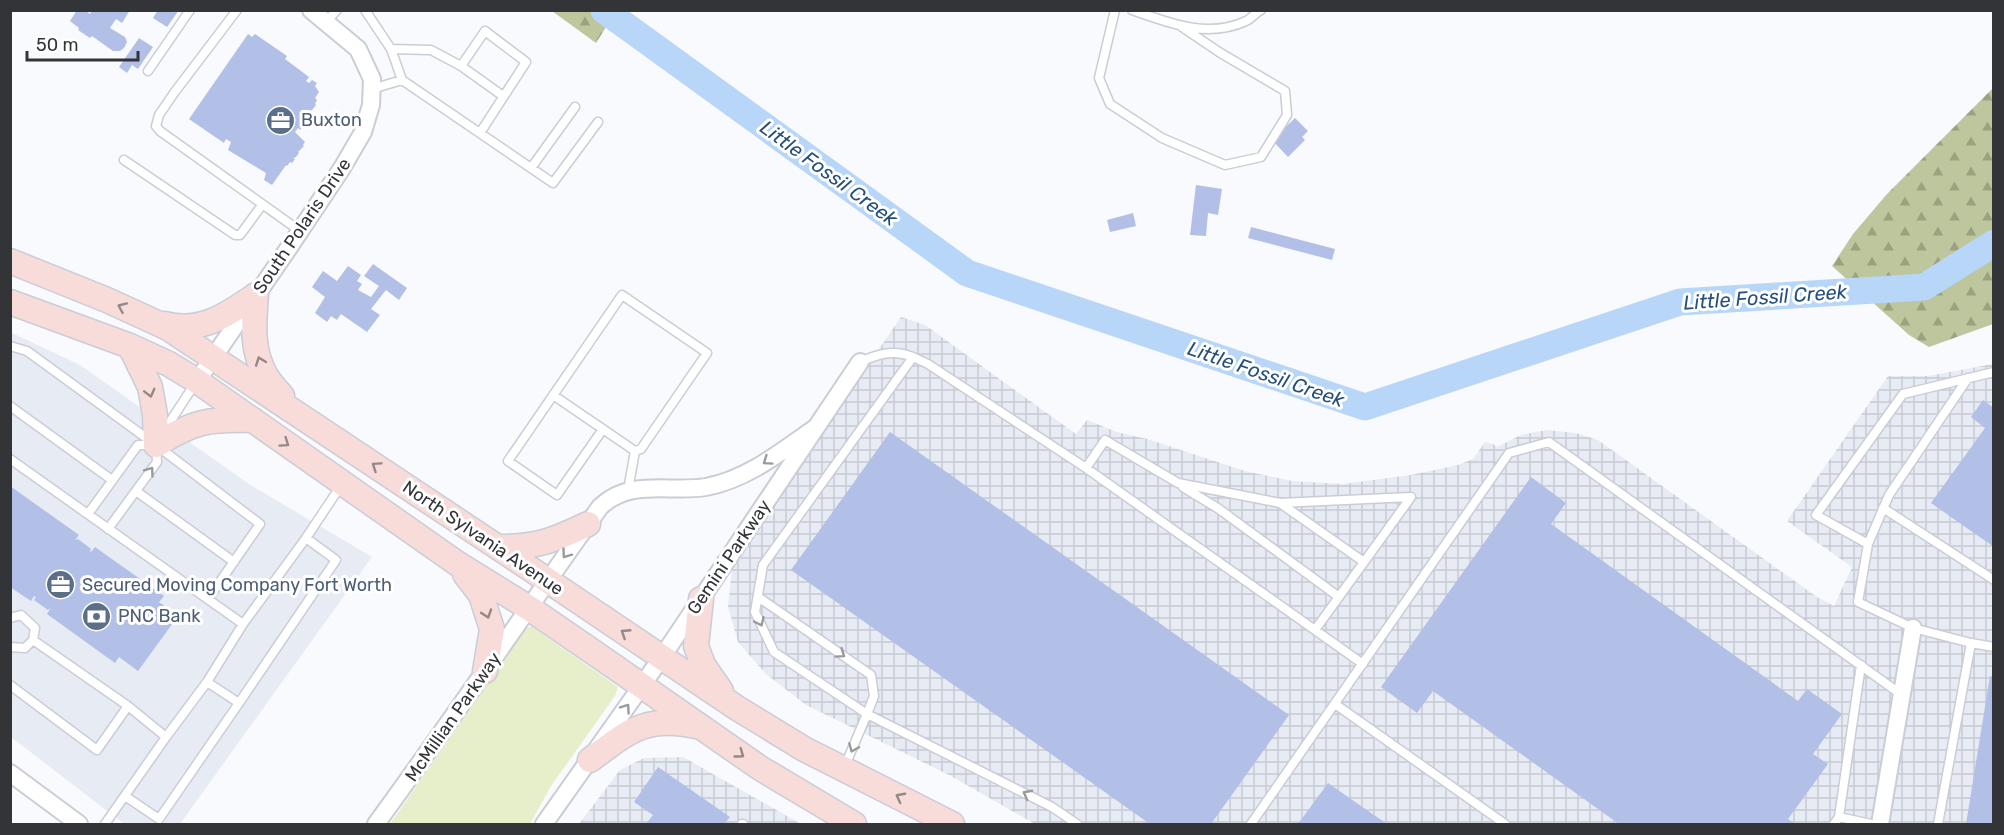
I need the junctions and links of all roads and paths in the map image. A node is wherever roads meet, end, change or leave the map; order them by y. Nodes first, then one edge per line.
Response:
1 (190, 10) edge
2 (237, 10) edge
3 (311, 10) edge
4 (365, 10) edge
5 (1115, 10) edge
6 (1132, 10) edge
7 (1261, 10) edge
8 (332, 16) edge
9 (1182, 27) junction
10 (391, 49) junction
11 (461, 66) junction
12 (148, 71) dead end
13 (402, 80) junction
14 (372, 89) junction
15 (503, 96) junction
16 (575, 107) dead end
17 (598, 122) dead end
18 (480, 133) junction
19 (124, 160) dead end
20 (531, 168) junction
21 (262, 205) junction
22 (300, 231) junction
23 (10, 261) edge
24 (256, 295) junction
25 (10, 302) edge
26 (150, 320) junction
27 (10, 346) edge
28 (130, 346) junction
29 (213, 357) junction
30 (913, 357) junction
31 (860, 362) joint
32 (1994, 372) edge
33 (1968, 378) junction
34 (197, 381) junction
35 (553, 395) junction
36 (10, 406) edge
37 (292, 410) junction
38 (253, 420) junction
39 (815, 428) junction
40 (603, 429) junction
41 (156, 445) junction
42 (635, 451) junction
43 (10, 459) edge
44 (1086, 468) junction
45 (112, 480) junction
46 (1178, 483) junction
47 (343, 484) junction
48 (628, 490) junction
49 (136, 491) junction
50 (1280, 503) junction
51 (1883, 508) junction
52 (88, 514) junction
53 (588, 524) junction
54 (108, 529) junction
55 (306, 538) junction
56 (1868, 544) junction
57 (498, 547) junction
58 (234, 562) junction
59 (1364, 562) junction
60 (458, 564) junction
61 (548, 580) junction
62 (1994, 580) edge
63 (758, 597) junction
64 (1339, 597) junction
65 (208, 599) junction
66 (701, 599) junction
67 (529, 608) junction
68 (10, 618) edge
69 (243, 624) junction
70 (1913, 628) junction
71 (1315, 630) junction
72 (33, 640) junction
73 (1971, 643) junction
74 (10, 647) edge
75 (1994, 647) edge
76 (662, 657) junction
77 (1364, 664) junction
78 (1861, 665) junction
79 (485, 671) junction
80 (207, 682) junction
81 (10, 685) edge
82 (642, 686) junction
83 (1902, 695) junction
84 (239, 703) junction
85 (1335, 704) junction
86 (128, 705) junction
87 (736, 708) junction
88 (867, 714) junction
89 (704, 728) junction
90 (166, 737) junction
91 (590, 760) junction
92 (844, 769) junction
93 (10, 773) edge
94 (125, 796) junction
95 (1836, 821) edge
96 (546, 824) edge
97 (80, 825) edge
98 (105, 825) edge
99 (376, 825) edge
100 (854, 825) edge
101 (952, 825) edge
102 (1077, 825) edge
103 (1251, 825) edge
104 (1505, 825) edge
105 (1871, 825) edge
106 (1880, 825) edge
107 (1938, 825) edge

1 - 12 lane
2 - 21 lane
3 - 8 street, South Polaris Drive
4 - 10 lane
5 - 9 lane
6 - 9 lane
7 - 9 lane
8 - 14 street, South Polaris Drive
10 - 11 lane
10 - 13 lane
11 - 15 lane
11 - 15 lane
13 - 14 lane
13 - 18 lane
14 - 22 street, South Polaris Drive
15 - 18 lane
16 - 20 lane
17 - 20 lane
18 - 20 lane
19 - 21 lane
21 - 22 lane
22 - 24 street, South Polaris Drive
26 -> 23 main road, North Sylvania Avenue
24 - 26 main road
24 - 29 street, South Polaris Drive
37 -> 24 main road
25 - 28 main road, North Sylvania Avenue
26 - 29 main road, North Sylvania Avenue
27 - 41 lane
28 - 34 main road, North Sylvania Avenue
28 -> 41 main road
29 - 34 street, South Polaris Drive
29 - 37 main road, North Sylvania Avenue
30 - 31 lane
30 - 44 lane
30 - 63 lane
31 - 39 street, Gemini Parkway
32 - 33 lane
33 - 51 lane
33 - 56 lane
34 - 38 main road, North Sylvania Avenue
34 - 41 lane
35 - 40 lane
35 - 40 lane
35 - 42 lane
36 - 45 lane
57 -> 37 main road, North Sylvania Avenue
38 - 41 main road
38 -> 47 main road, North Sylvania Avenue
39 -> 48 street, Gemini Parkway
39 - 66 street, Gemini Parkway
40 - 42 lane
41 - 45 lane
49 -> 41 lane
41 - 58 lane
42 - 48 lane
43 - 52 lane
44 - 46 lane
44 - 71 lane
45 - 52 lane
46 - 50 lane
46 - 64 lane
47 - 55 lane
47 - 60 main road, North Sylvania Avenue
48 - 53 street, Gemini Parkway
49 - 54 lane
49 - 58 lane
50 - 59 lane
50 - 59 lane
51 - 56 lane
51 - 62 lane
52 - 54 lane
53 - 57 main road
53 -> 61 street, Gemini Parkway
54 - 65 lane
55 - 69 lane
55 - 84 lane
56 - 70 lane
57 - 61 main road, North Sylvania Avenue
58 - 65 lane
59 - 64 lane
60 - 67 main road, North Sylvania Avenue
60 -> 79 main road
61 - 67 street, Gemini Parkway
76 -> 61 main road, North Sylvania Avenue
63 -> 88 lane
63 -> 88 lane
64 - 71 lane
65 - 69 lane
66 - 76 street, Gemini Parkway
66 - 87 main road
67 - 79 street, McMillian Parkway
67 - 82 main road, North Sylvania Avenue
68 - 72 lane
69 - 80 lane
70 - 73 lane
70 - 83 street
71 - 77 lane
72 - 74 lane
72 - 86 lane
73 - 75 lane
73 - 107 lane
76 - 82 street, Gemini Parkway
76 - 87 main road, North Sylvania Avenue
77 - 78 lane
77 - 85 lane
78 - 83 lane
78 - 95 lane
79 - 99 street, McMillian Parkway
80 - 84 lane
80 - 90 lane
81 - 86 lane
82 - 89 main road, North Sylvania Avenue
91 -> 82 street
83 - 106 street
84 - 94 lane
85 - 103 lane
85 - 104 lane
86 - 90 lane
87 - 92 main road, North Sylvania Avenue
88 -> 92 lane
102 -> 88 lane
89 - 91 main road
89 -> 100 main road, North Sylvania Avenue
90 - 94 lane
91 - 96 street
101 -> 92 main road, North Sylvania Avenue
93 - 97 street
94 - 98 lane
95 - 105 lane

